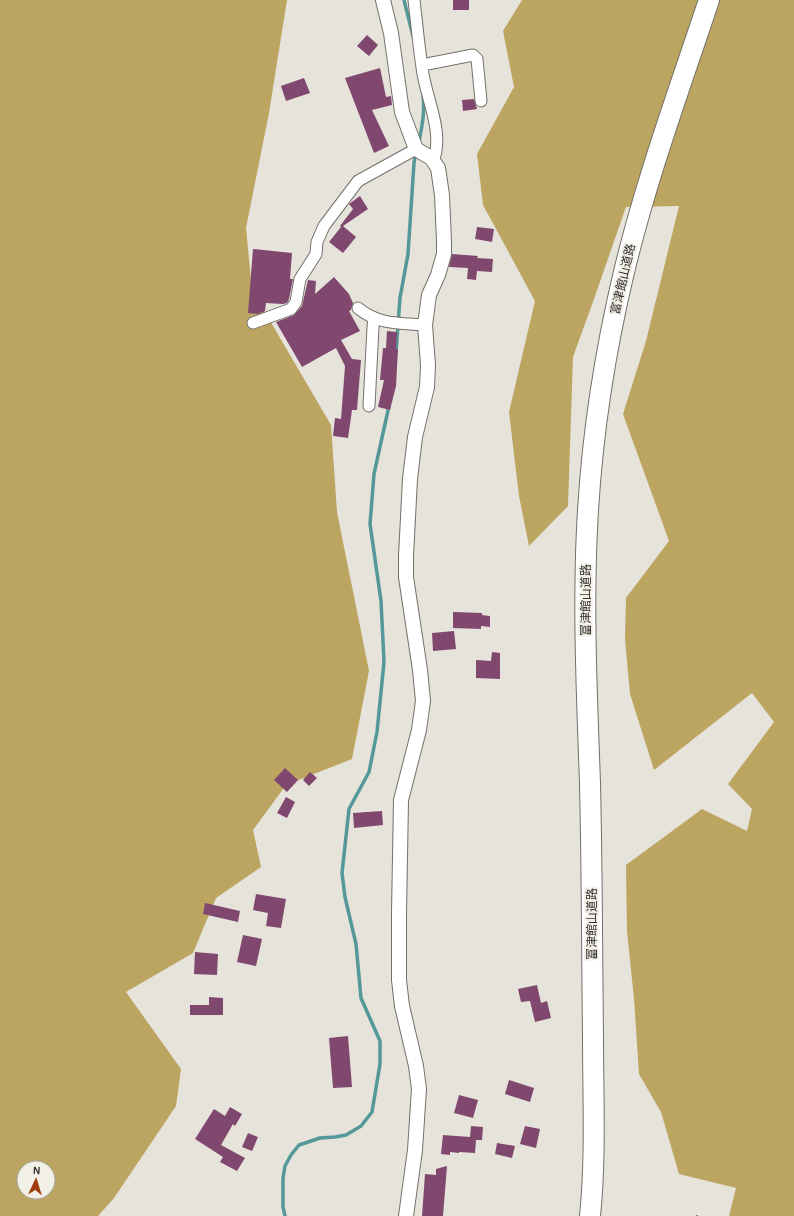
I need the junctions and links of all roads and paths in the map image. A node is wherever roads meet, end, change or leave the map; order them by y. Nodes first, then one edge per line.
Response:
1 (383, 0) edge
2 (414, 0) edge
3 (709, 0) edge
4 (422, 65) junction
5 (481, 101) dead end
6 (416, 149) junction
7 (433, 162) junction
8 (358, 308) dead end
9 (374, 318) junction
10 (253, 323) dead end
11 (425, 325) junction
12 (369, 406) dead end
13 (406, 1216) edge
14 (590, 1216) edge

1 - 6 street
2 - 4 street
3 - 14 highway, 富津館山道路
4 - 5 street
4 - 7 street
6 - 7 street
6 - 10 street
7 - 11 street
8 - 9 street
9 - 11 street
9 - 12 street
11 - 13 street

